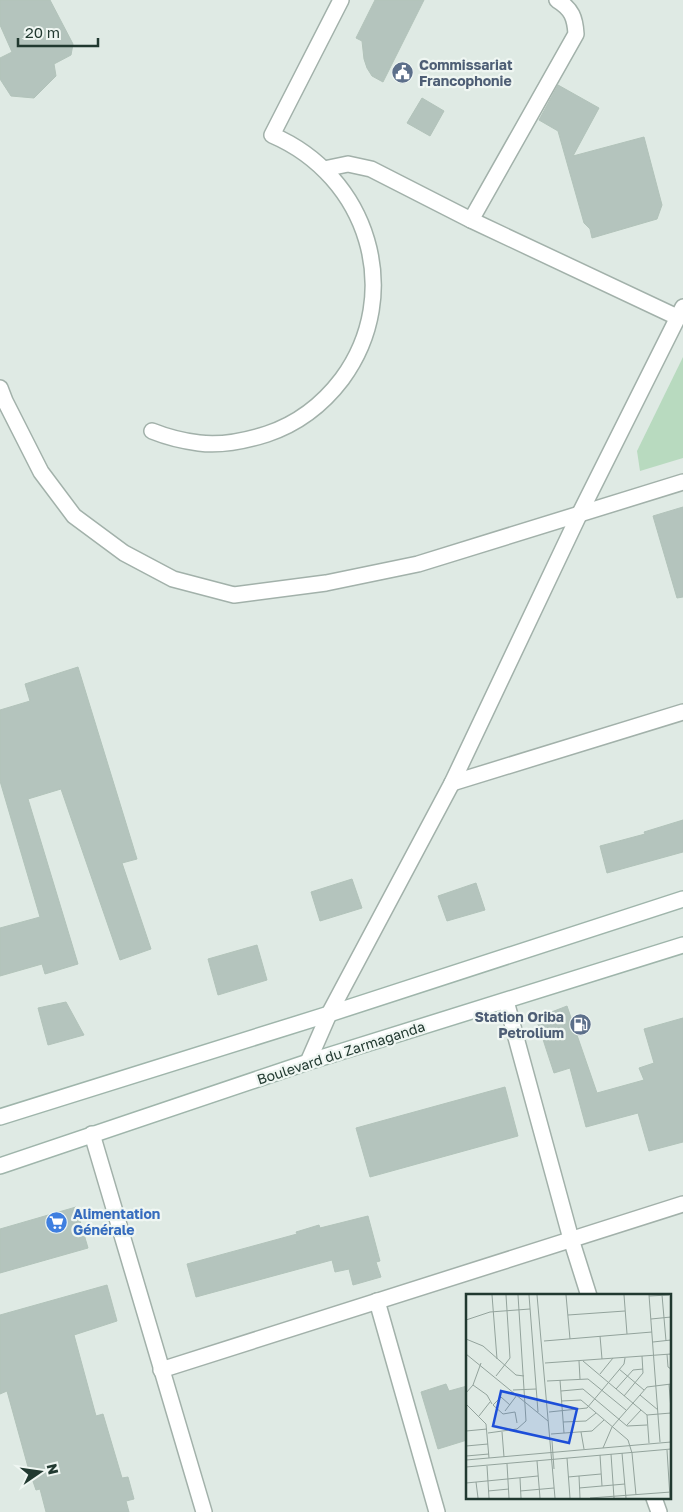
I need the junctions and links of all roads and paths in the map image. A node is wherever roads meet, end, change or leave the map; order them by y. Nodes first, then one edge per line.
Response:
1 (341, 0) edge
2 (557, 0) edge
3 (324, 168) junction
4 (470, 220) junction
5 (680, 312) edge
6 (0, 388) edge
7 (152, 432) dead end
8 (683, 482) edge
9 (579, 515) junction
10 (683, 712) edge
11 (452, 783) junction
12 (683, 899) edge
13 (683, 945) edge
14 (506, 1001) junction
15 (329, 1014) junction
16 (308, 1062) junction
17 (0, 1117) edge
18 (92, 1134) junction
19 (0, 1166) edge
20 (683, 1204) edge
21 (571, 1239) junction
22 (588, 1294) edge
23 (377, 1301) junction
24 (162, 1370) junction
25 (655, 1500) edge
26 (204, 1512) edge
27 (438, 1512) edge
28 (659, 1512) edge

1 - 3 street
2 - 4 street
3 - 4 street
3 - 7 street
4 - 5 street
5 - 9 street
6 - 9 street
8 - 9 street
9 - 11 street
10 - 11 street
11 - 15 street
12 - 15 street
13 - 14 street, Boulevard du Zarmaganda
14 - 16 street, Boulevard du Zarmaganda
14 - 21 street
15 - 16 street
15 - 17 street
16 - 18 street, Boulevard du Zarmaganda
18 - 19 street, Boulevard du Zarmaganda
18 - 24 street
20 - 21 street
21 - 22 street
21 - 23 street
23 - 24 street
23 - 27 street
24 - 26 street
25 - 28 street

